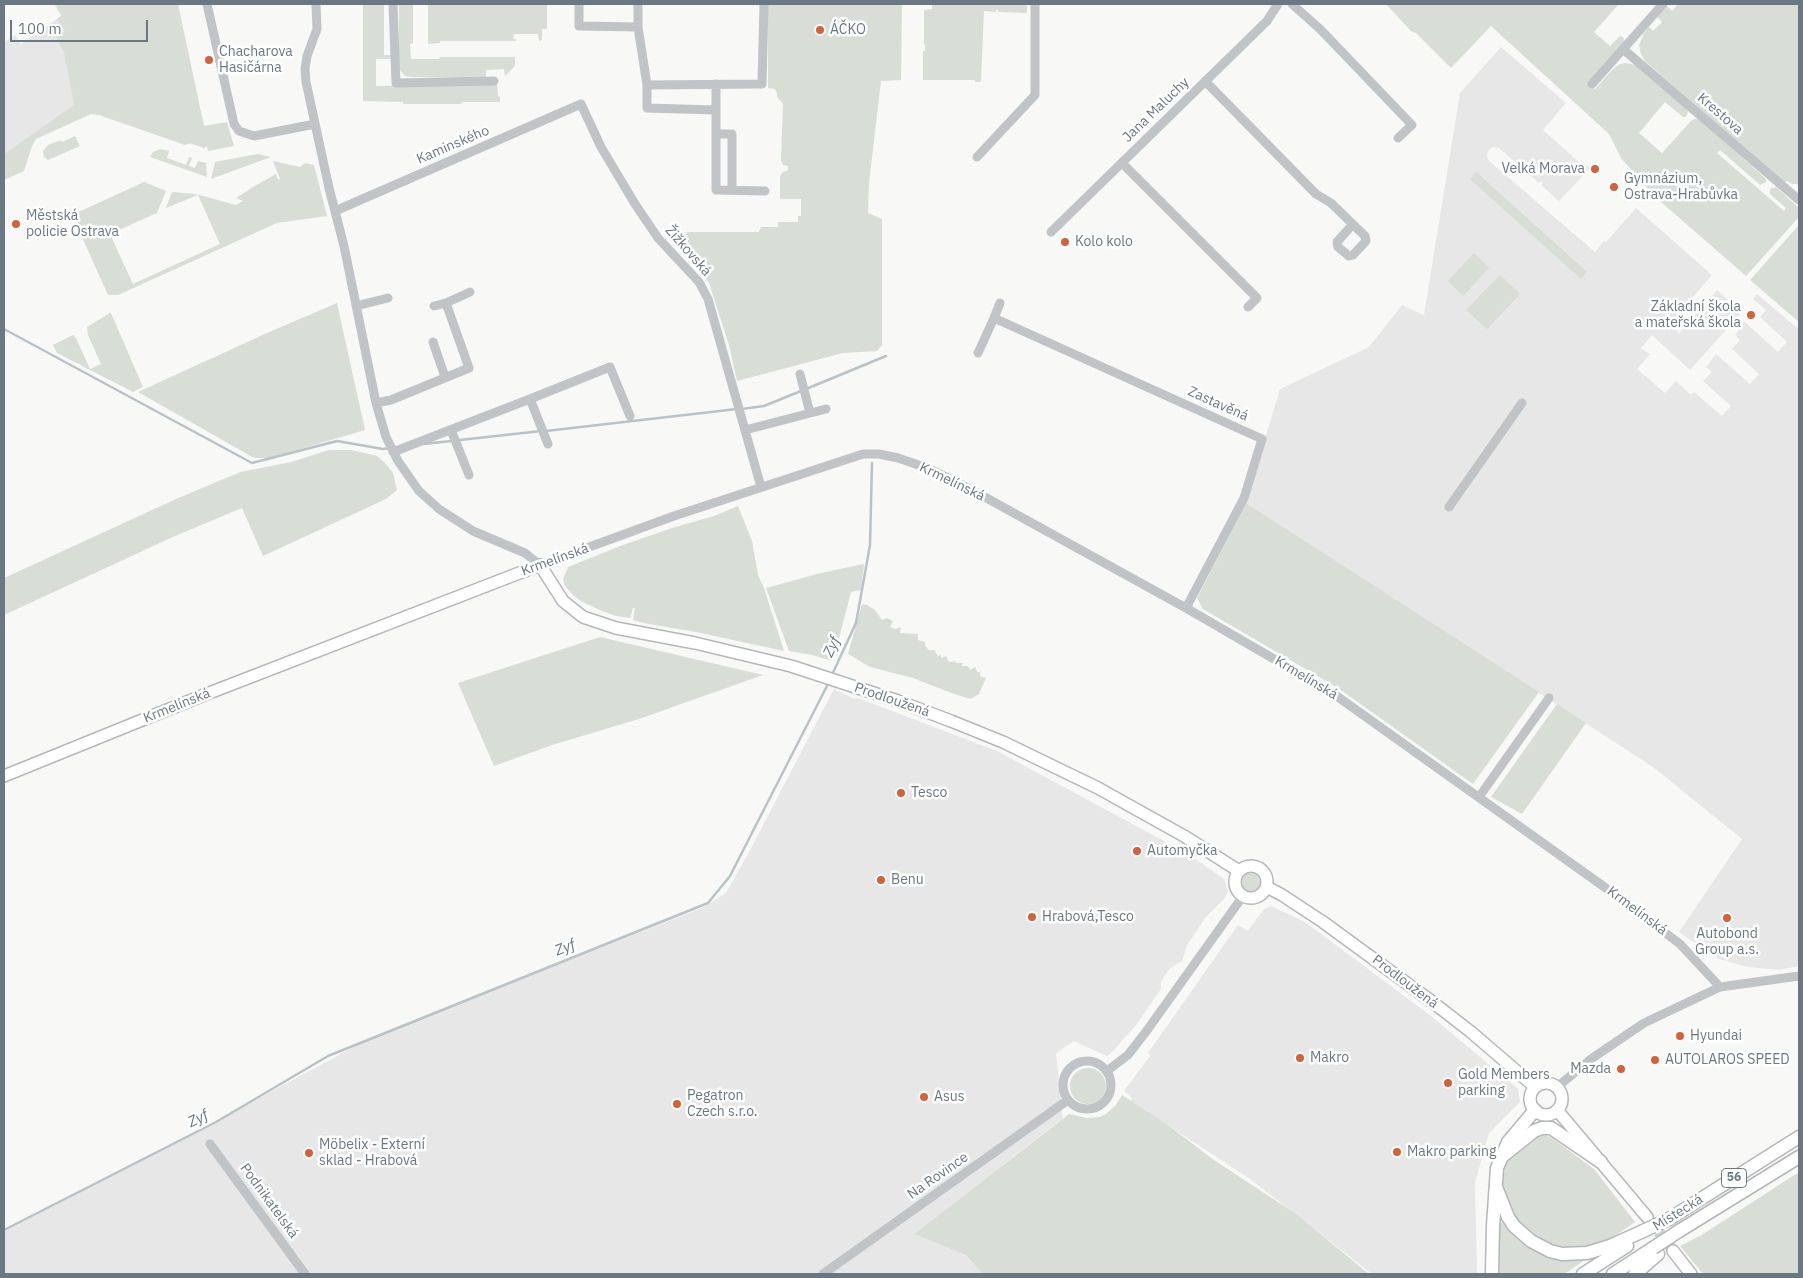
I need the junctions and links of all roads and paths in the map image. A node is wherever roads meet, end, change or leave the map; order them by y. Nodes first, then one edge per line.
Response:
1 (207, 4) edge
2 (316, 4) edge
3 (393, 4) edge
4 (580, 4) edge
5 (638, 4) edge
6 (764, 4) edge
7 (1035, 4) edge
8 (1278, 4) edge
9 (1292, 4) edge
10 (1663, 4) edge
11 (638, 27) junction
12 (1623, 49) junction
13 (1205, 81) junction
14 (494, 82) dead end
15 (716, 84) junction
16 (1592, 84) dead end
17 (647, 85) junction
18 (581, 104) joint
19 (716, 110) junction
20 (315, 124) junction
21 (716, 134) junction
22 (1398, 138) dead end
23 (977, 156) dead end
24 (1122, 163) junction
25 (732, 190) junction
26 (765, 191) dead end
27 (1799, 200) edge
28 (335, 211) junction
29 (1353, 224) dead end
30 (1050, 232) dead end
31 (470, 292) dead end
32 (388, 298) dead end
33 (446, 303) junction
34 (1000, 303) dead end
35 (356, 306) junction
36 (434, 306) dead end
37 (1248, 307) dead end
38 (994, 318) junction
39 (433, 342) dead end
40 (978, 353) dead end
41 (800, 374) dead end
42 (445, 377) junction
43 (530, 399) junction
44 (1522, 402) dead end
45 (376, 403) junction
46 (826, 409) dead end
47 (810, 413) junction
48 (630, 416) dead end
49 (451, 430) junction
50 (745, 430) junction
51 (548, 444) dead end
52 (393, 452) junction
53 (469, 475) dead end
54 (761, 487) junction
55 (1449, 507) dead end
56 (540, 565) junction
57 (1186, 608) junction
58 (1549, 698) dead end
59 (4, 776) edge
60 (1479, 797) junction
61 (1240, 871) junction
62 (1266, 887) junction
63 (1243, 896) junction
64 (1799, 976) edge
65 (1720, 987) junction
66 (1106, 1071) junction
67 (1535, 1087) junction
68 (1557, 1088) junction
69 (1068, 1100) junction
70 (1535, 1110) junction
71 (1557, 1110) junction
72 (1799, 1137) edge
73 (210, 1144) dead end
74 (1799, 1157) edge
75 (1500, 1158) junction
76 (1601, 1162) junction
77 (1496, 1187) junction
78 (1646, 1217) tunnel mouth
79 (1642, 1233) junction
80 (1656, 1251) junction
81 (1673, 1251) tunnel mouth
82 (305, 1274) edge
83 (823, 1274) edge
84 (1492, 1274) edge
85 (1583, 1274) edge
86 (1613, 1274) edge
87 (1635, 1274) edge
88 (1691, 1274) edge

1 - 20 street
2 - 20 street
3 - 14 street
4 - 11 street
5 - 11 street
6 - 15 street
7 - 23 street
8 - 13 street, Jana Maluchy
9 - 22 street
10 - 12 street
11 - 17 street
12 - 16 street
12 - 27 street, Krestova
13 - 24 street, Jana Maluchy
13 - 29 street
15 - 17 street
15 - 19 street
17 - 19 street
18 - 28 street, Kaminského
18 - 50 street, Žižkovská
19 - 21 street
20 - 28 street
21 - 25 street
21 - 25 street
24 - 30 street, Jana Maluchy
24 - 37 street
25 - 26 street
28 - 35 street
31 - 33 street
32 - 35 street
33 - 36 street
33 - 42 street
34 - 38 street
35 - 45 street
38 - 40 street
38 - 57 street, Zastavěná
39 - 42 street
41 - 47 street
42 - 45 street
43 - 48 street
43 - 49 street
43 - 51 street
44 - 55 street
45 - 52 street
46 - 47 street
47 - 50 street
49 - 52 street
49 - 53 street
50 - 54 street, Žižkovská
52 - 56 street
54 - 56 street, Krmelínská
54 - 57 street, Krmelínská
56 - 59 main road, Krmelínská
56 - 61 main road, Prodloužená
57 - 60 street, Krmelínská
58 - 60 street
60 - 65 street, Krmelínská
61 - 62 main road
61 - 63 main road
62 - 63 main road
62 - 67 main road, Prodloužená
63 - 66 street
64 - 65 street
65 - 68 street
66 - 69 street
66 - 69 street
67 - 68 main road
67 - 70 main road
68 - 71 main road
69 - 83 street, Na Rovince
70 - 71 main road
70 - 75 highway
71 - 76 main road
72 - 79 highway, Místecká / 56, bridge
73 - 82 street, Podnikatelská
74 - 80 highway, Místecká / 56, bridge
75 - 76 highway
75 - 77 highway
76 - 78 main road
77 - 79 highway
77 - 84 highway
79 - 85 highway, Místecká
80 - 86 highway, Místecká / 56
80 - 87 highway
81 - 88 main road

